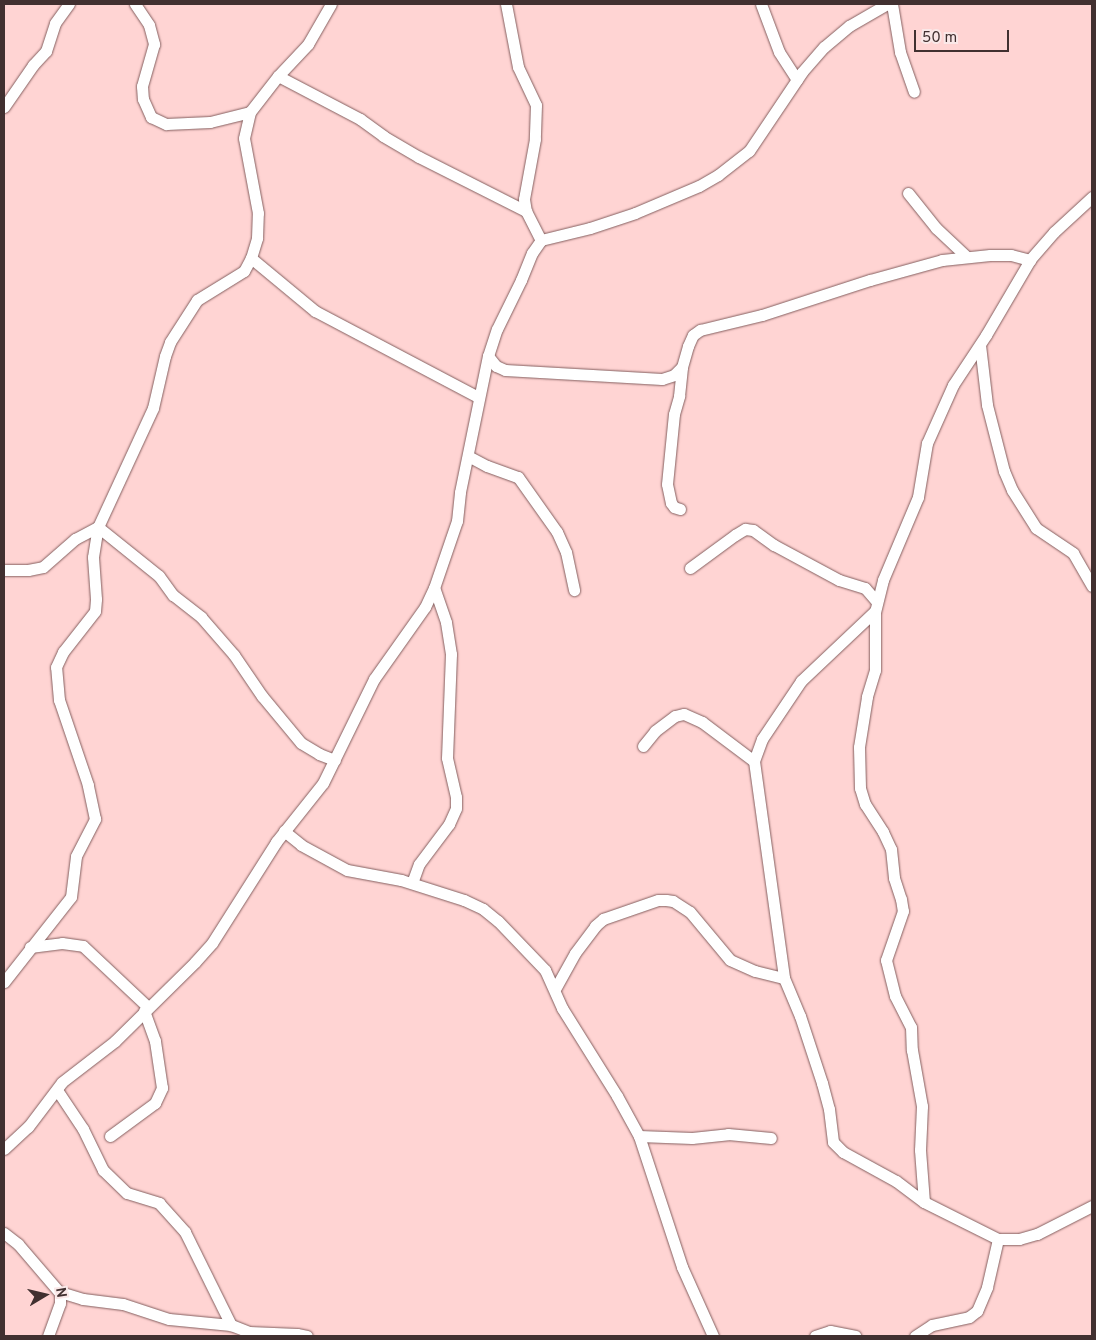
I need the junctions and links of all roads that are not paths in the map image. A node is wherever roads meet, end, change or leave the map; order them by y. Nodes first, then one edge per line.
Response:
1 (69, 4) edge
2 (135, 4) edge
3 (332, 4) edge
4 (506, 4) edge
5 (761, 4) edge
6 (887, 4) edge
7 (892, 4) edge
8 (869, 8) edge
9 (278, 76) junction
10 (797, 80) junction
11 (914, 92) dead end
12 (4, 107) edge
13 (250, 112) junction
14 (908, 193) dead end
15 (1092, 197) edge
16 (526, 211) junction
17 (541, 240) junction
18 (968, 256) junction
19 (252, 258) junction
20 (1030, 260) junction
21 (980, 345) junction
22 (488, 356) junction
23 (682, 367) junction
24 (478, 397) junction
25 (468, 456) junction
26 (680, 509) dead end
27 (98, 527) junction
28 (690, 568) dead end
29 (4, 570) edge
30 (882, 585) junction
31 (1092, 586) edge
32 (434, 588) junction
33 (865, 588) junction
34 (574, 590) dead end
35 (876, 607) junction
36 (643, 746) dead end
37 (335, 760) junction
38 (754, 761) junction
39 (284, 831) junction
40 (412, 883) junction
41 (30, 947) junction
42 (784, 978) junction
43 (4, 982) edge
44 (555, 989) junction
45 (146, 1009) junction
46 (57, 1090) junction
47 (110, 1136) dead end
48 (639, 1136) junction
49 (771, 1138) dead end
50 (4, 1148) edge
51 (924, 1202) junction
52 (1092, 1206) edge
53 (4, 1233) edge
54 (998, 1239) junction
55 (60, 1292) junction
56 (231, 1325) junction
57 (48, 1336) edge
58 (307, 1336) edge
59 (713, 1336) edge
60 (815, 1336) edge
61 (856, 1336) edge
62 (915, 1336) edge

1 - 12 street
2 - 13 street
3 - 9 street
4 - 16 street
5 - 10 street
6 - 8 street
7 - 11 street
8 - 10 street
9 - 13 street
9 - 16 street
10 - 17 street
13 - 19 street
14 - 18 street
15 - 20 street
16 - 17 street
17 - 22 street
18 - 20 street
18 - 23 street
19 - 24 street
19 - 27 street
20 - 21 street
21 - 30 street
21 - 31 street
22 - 23 street
22 - 24 street
23 - 26 street
24 - 25 street
25 - 32 street
25 - 34 street
27 - 29 street
27 - 37 street
27 - 41 street
28 - 33 street
30 - 33 street
30 - 35 street
32 - 37 street
32 - 40 street
33 - 35 street
35 - 38 street
35 - 51 street
36 - 38 street
37 - 39 street
38 - 42 street
39 - 40 street
39 - 45 street
40 - 44 street
41 - 43 street
41 - 45 street
42 - 44 street
42 - 51 street
44 - 48 street
45 - 46 street
45 - 47 street
46 - 50 street
46 - 56 street
48 - 49 street
48 - 59 street
51 - 54 street
52 - 54 street
53 - 55 street
54 - 62 street
55 - 56 street
55 - 57 street
56 - 58 street
60 - 61 street

